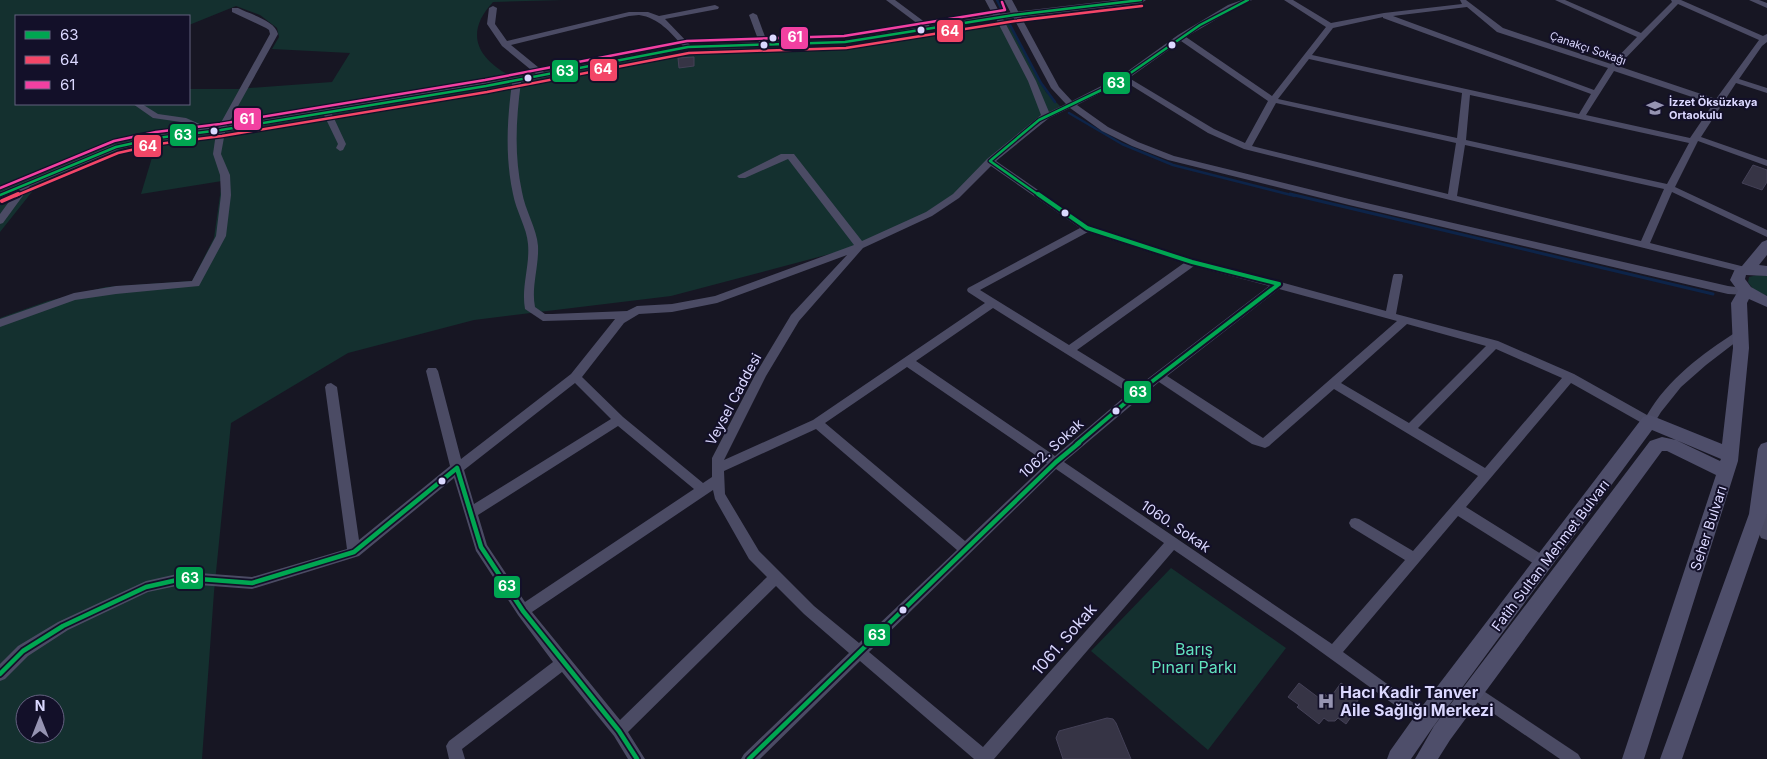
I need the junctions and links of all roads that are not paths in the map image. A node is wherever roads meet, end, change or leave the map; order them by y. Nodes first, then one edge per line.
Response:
1 (890, 0) edge
2 (989, 0) edge
3 (1008, 0) edge
4 (1141, 0) edge
5 (1248, 0) edge
6 (1288, 0) edge
7 (1676, 0) edge
8 (1754, 0) edge
9 (1564, 1) edge
10 (1464, 3) edge
11 (1767, 6) edge
12 (715, 7) dead end
13 (493, 8) dead end
14 (235, 10) dead end
15 (753, 15) dead end
16 (1014, 15) junction
17 (1384, 15) junction
18 (997, 17) junction
19 (660, 18) junction
20 (1330, 26) junction
21 (929, 29) junction
22 (1181, 37) junction
23 (1642, 37) junction
24 (1766, 38) edge
25 (505, 44) junction
26 (764, 44) junction
27 (688, 46) junction
28 (1306, 56) junction
29 (1612, 68) junction
30 (542, 75) junction
31 (1124, 78) junction
32 (517, 80) junction
33 (1734, 80) junction
34 (1767, 91) edge
35 (1466, 92) junction
36 (1596, 93) junction
37 (1273, 100) junction
38 (1717, 102) junction
39 (139, 105) edge
40 (1071, 105) junction
41 (326, 112) junction
42 (1046, 116) junction
43 (1581, 117) junction
44 (215, 131) junction
45 (1693, 139) junction
46 (1461, 142) junction
47 (1247, 147) junction
48 (340, 148) dead end
49 (990, 161) junction
50 (1767, 163) edge
51 (742, 176) dead end
52 (25, 186) junction
53 (1668, 187) junction
54 (0, 195) edge
55 (1452, 198) junction
56 (0, 221) edge
57 (1087, 228) junction
58 (1767, 234) edge
59 (1644, 245) junction
60 (1767, 245) edge
61 (860, 246) junction
62 (1192, 262) junction
63 (1746, 270) junction
64 (1767, 271) edge
65 (1398, 276) dead end
66 (1279, 284) junction
67 (1747, 292) junction
68 (1767, 302) edge
69 (993, 303) junction
70 (628, 314) junction
71 (1390, 314) junction
72 (1406, 319) junction
73 (0, 323) edge
74 (1740, 335) junction
75 (1494, 344) junction
76 (1068, 351) junction
77 (907, 361) junction
78 (432, 371) dead end
79 (1159, 376) junction
80 (575, 377) junction
81 (1570, 377) junction
82 (1334, 384) junction
83 (331, 387) dead end
84 (1137, 393) junction
85 (619, 420) junction
86 (1649, 422) junction
87 (816, 423) junction
88 (1410, 429) junction
89 (1056, 462) junction
90 (1766, 462) edge
91 (1728, 463) junction
92 (457, 468) junction
93 (719, 474) junction
94 (1485, 474) junction
95 (703, 490) junction
96 (1456, 508) junction
97 (471, 513) junction
98 (1758, 514) junction
99 (1355, 523) dead end
100 (1767, 533) edge
101 (1173, 542) junction
102 (965, 549) junction
103 (354, 552) junction
104 (1413, 558) junction
105 (1544, 563) junction
106 (776, 577) junction
107 (523, 611) junction
108 (859, 652) junction
109 (1333, 653) junction
110 (563, 663) junction
111 (0, 674) edge
112 (1473, 691) junction
113 (1425, 720) junction
114 (620, 730) junction
115 (984, 758) edge
116 (457, 759) edge
117 (637, 759) edge
118 (749, 759) edge
119 (1398, 759) edge
120 (1426, 759) edge
121 (1573, 759) edge
122 (1633, 759) edge
123 (1671, 759) edge

1 - 21 street
2 - 18 street
3 - 16 street
4 - 16 street
5 - 22 street, Veysel Caddesi
6 - 20 street
7 - 23 street
7 - 24 street
8 - 11 street
9 - 23 street
10 - 17 street
10 - 29 street, Çanakçı Sokağı
12 - 19 street
13 - 25 street
14 - 44 street
15 - 26 street
16 - 18 street
16 - 40 street
17 - 20 street
17 - 36 street
18 - 21 street
18 - 42 street
19 - 25 street
19 - 27 street
20 - 28 street
21 - 26 street
22 - 31 street, Veysel Caddesi
22 - 37 street
23 - 29 street
24 - 33 street
25 - 30 street
26 - 27 street
27 - 30 street
28 - 35 street
28 - 37 street
29 - 36 street
29 - 38 street, Çanakçı Sokağı
30 - 32 street
31 - 40 street, Veysel Caddesi
31 - 47 street
32 - 41 street
32 - 70 street
33 - 34 street
33 - 38 street
35 - 43 street
35 - 46 street
36 - 43 street
37 - 46 street
37 - 47 street
38 - 45 street
39 - 44 street
40 - 42 street, Veysel Caddesi
40 - 67 street
41 - 44 street
41 - 48 street
42 - 49 street, Veysel Caddesi
43 - 45 street
44 - 52 street
44 - 73 street
45 - 50 street
45 - 53 street
46 - 53 street
46 - 55 street
47 - 55 street
49 - 57 street
49 - 61 street, Veysel Caddesi
51 - 61 street
52 - 54 street
52 - 56 street
53 - 58 street
53 - 59 street
55 - 59 street
57 - 62 street
57 - 69 street
59 - 63 street
60 - 63 main road
61 - 70 street
61 - 93 street, Veysel Caddesi
62 - 66 street
62 - 76 street
63 - 64 main road
63 - 67 main road
65 - 71 street
66 - 71 street
66 - 79 street, 1062. Sokak
67 - 68 main road
67 - 74 main road, Seher Bulvarı
69 - 76 street
69 - 77 street
70 - 80 street
71 - 72 street
72 - 75 street
72 - 82 street
74 - 86 street
74 - 91 main road, Seher Bulvarı
75 - 81 street
75 - 88 street
76 - 84 street
77 - 87 street
77 - 89 street, 1060. Sokak
78 - 92 street
79 - 82 street
79 - 84 street, 1062. Sokak
80 - 85 street
80 - 92 street
81 - 86 street
81 - 94 street
82 - 88 street
83 - 103 street
84 - 89 street, 1062. Sokak
85 - 95 street
85 - 97 street
86 - 91 main road
86 - 105 main road, Fatih Sultan Mehmet Bulvarı
87 - 93 street
87 - 102 street
88 - 94 street
89 - 101 street, 1060. Sokak
89 - 102 street, 1062. Sokak
90 - 98 main road
91 - 112 main road, Fatih Sultan Mehmet Bulvarı
91 - 122 main road, Seher Bulvarı
92 - 97 street
92 - 103 street
93 - 95 street
93 - 106 street, Veysel Caddesi
94 - 96 street
95 - 107 street
96 - 104 street
96 - 105 street
97 - 107 street
98 - 100 street
98 - 123 main road
99 - 104 street
101 - 109 street, 1060. Sokak
101 - 115 street, 1061. Sokak
102 - 108 street, 1062. Sokak
103 - 111 street
104 - 109 street
105 - 113 main road, Fatih Sultan Mehmet Bulvarı
106 - 108 street, Veysel Caddesi
106 - 114 street
107 - 110 street
108 - 115 street, Veysel Caddesi
108 - 118 street, 1062. Sokak
109 - 113 street, 1060. Sokak
110 - 114 street
110 - 116 street
112 - 120 main road, Fatih Sultan Mehmet Bulvarı
112 - 121 street
113 - 119 main road, Fatih Sultan Mehmet Bulvarı
114 - 117 street

